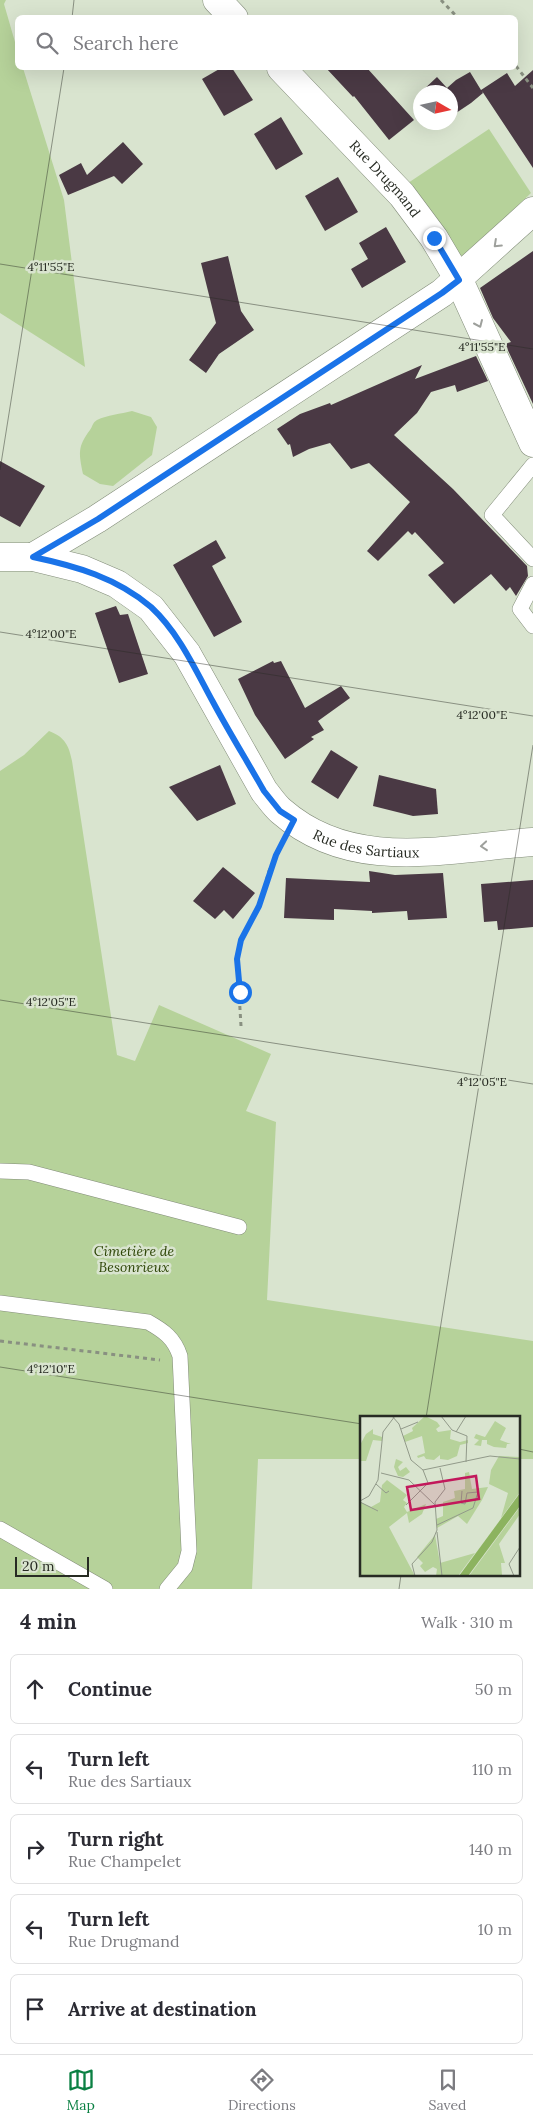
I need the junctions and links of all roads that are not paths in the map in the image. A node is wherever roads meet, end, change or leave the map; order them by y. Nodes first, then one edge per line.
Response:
1 (217, 0) edge
2 (231, 15) edge
3 (283, 70) edge
4 (533, 211) edge
5 (459, 280) junction
6 (533, 443) edge
7 (533, 465) edge
8 (0, 557) edge
9 (33, 557) junction
10 (533, 559) edge
11 (533, 584) edge
12 (533, 626) edge
13 (533, 842) edge
14 (0, 1171) edge
15 (239, 1227) dead end
16 (0, 1303) edge
17 (0, 1530) edge
18 (104, 1589) edge
19 (167, 1589) edge

1 - 2 street
3 - 5 street, Rue Drugmand
4 -> 5 street
5 -> 6 street, Rue Drugmand
5 - 9 street
7 - 10 lane
8 - 9 street, Rue des Sartiaux
13 -> 9 street, Rue des Sartiaux
11 - 12 lane
14 - 15 lane
16 - 19 lane
17 - 18 lane

